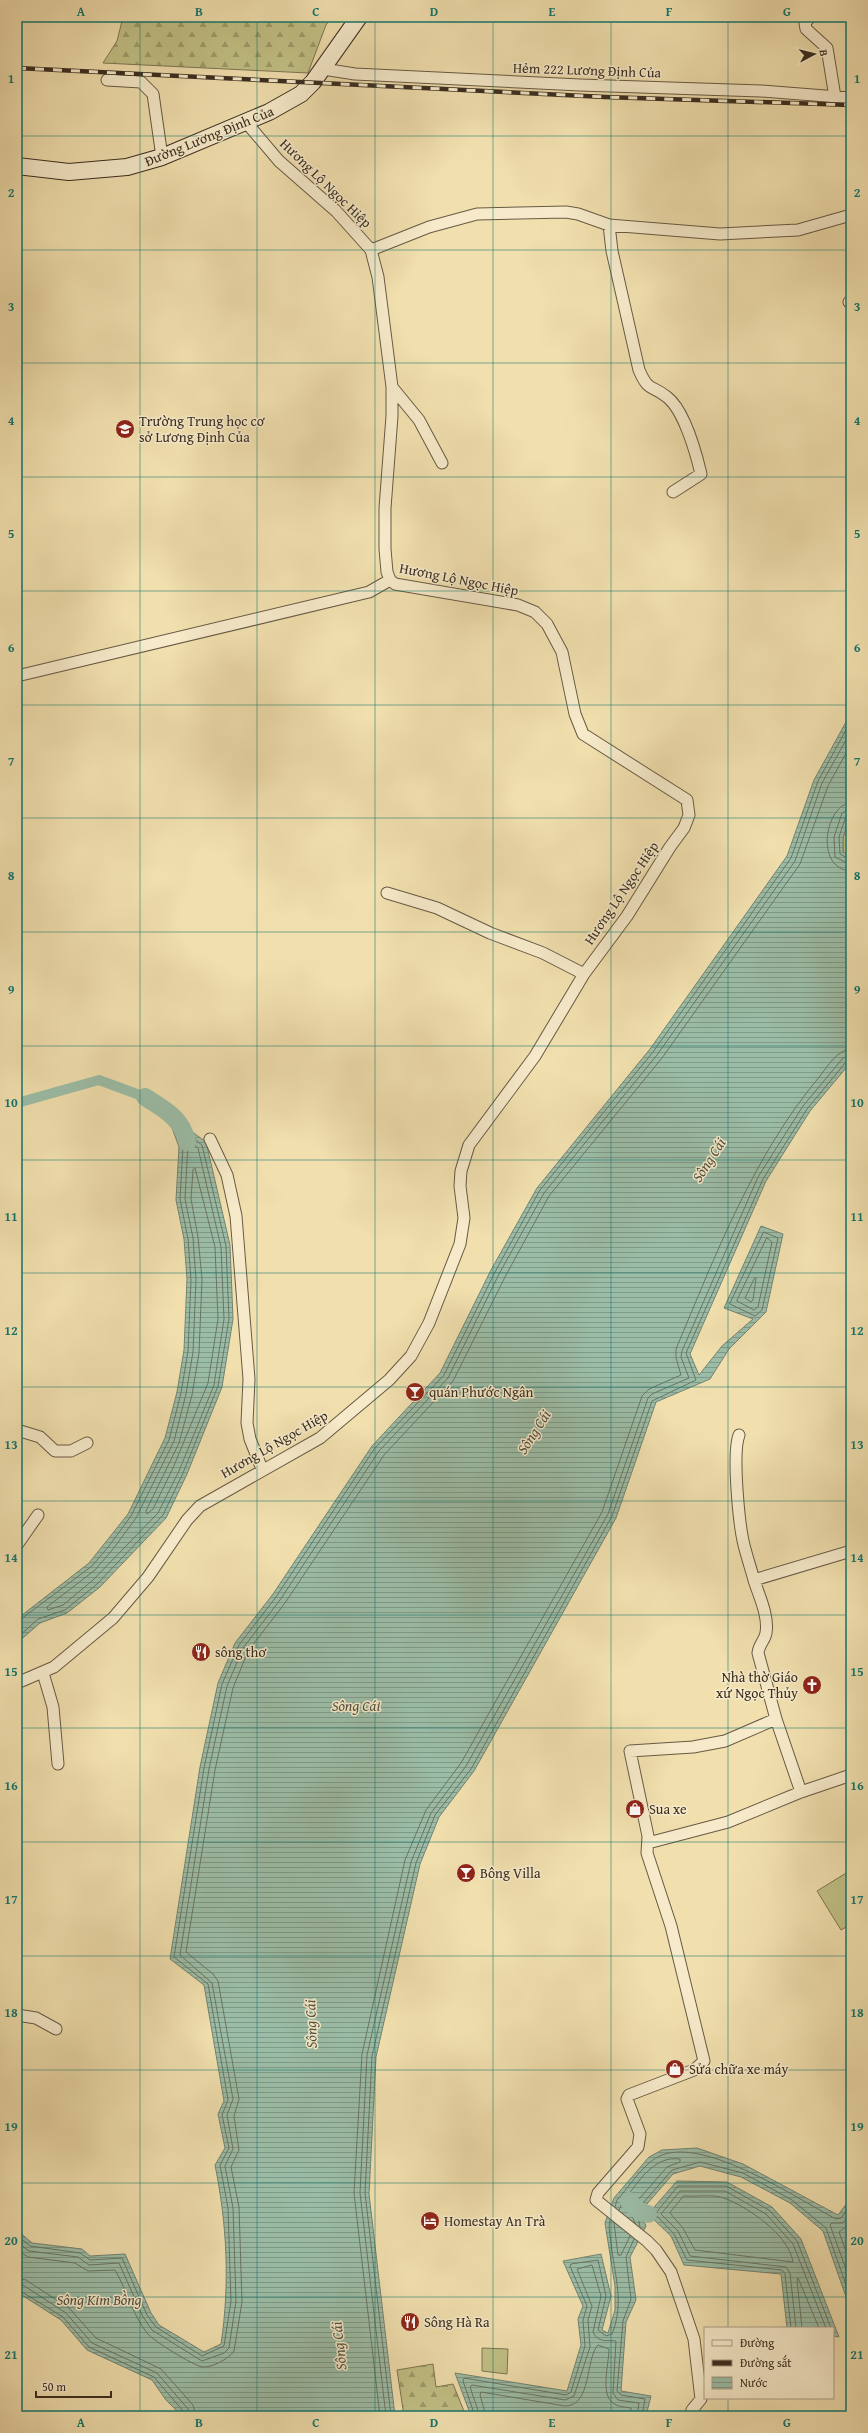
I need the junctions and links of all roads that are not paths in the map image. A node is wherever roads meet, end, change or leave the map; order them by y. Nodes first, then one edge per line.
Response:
1 (359, 17) edge
2 (810, 17) edge
3 (322, 69) junction
4 (107, 80) dead end
5 (835, 97) junction
6 (851, 98) edge
7 (245, 121) junction
8 (162, 157) junction
9 (17, 166) edge
10 (851, 215) edge
11 (609, 225) junction
12 (371, 250) junction
13 (392, 387) junction
14 (442, 463) dead end
15 (673, 492) dead end
16 (390, 580) junction
17 (17, 676) edge
18 (387, 893) dead end
19 (584, 974) junction
20 (210, 1140) dead end
21 (17, 1430) edge
22 (739, 1435) dead end
23 (87, 1442) dead end
24 (262, 1469) junction
25 (38, 1515) dead end
26 (17, 1545) edge
27 (851, 1551) edge
28 (754, 1580) junction
29 (43, 1673) junction
30 (17, 1684) edge
31 (776, 1719) junction
32 (58, 1764) dead end
33 (851, 1775) edge
34 (801, 1792) junction
35 (648, 1843) junction
36 (17, 2015) edge
37 (56, 2028) dead end
38 (691, 2416) edge

1 - 3 street, Đường Lương Định Của
2 - 5 street
3 - 5 street, Hẻm 222 Lương Định Của
3 - 7 street, Đường Lương Định Của
4 - 8 street
5 - 6 street, Hẻm 222 Lương Định Của
7 - 8 street, Đường Lương Định Của
7 - 12 street, Hương Lộ Ngọc Hiệp
8 - 9 street, Đường Lương Định Của
10 - 11 street
11 - 12 street
11 - 15 street
12 - 13 street, Hương Lộ Ngọc Hiệp
13 - 14 street
13 - 16 street, Hương Lộ Ngọc Hiệp
16 - 17 street
16 - 19 street, Hương Lộ Ngọc Hiệp
18 - 19 street
19 - 24 street, Hương Lộ Ngọc Hiệp
20 - 24 street
21 - 23 street
22 - 28 street
24 - 29 street, Hương Lộ Ngọc Hiệp
25 - 26 street
27 - 28 street
28 - 31 street
29 - 30 street, Hương Lộ Ngọc Hiệp
29 - 32 street
31 - 34 street
31 - 35 street
33 - 34 street
34 - 35 street
35 - 38 street
36 - 37 street

